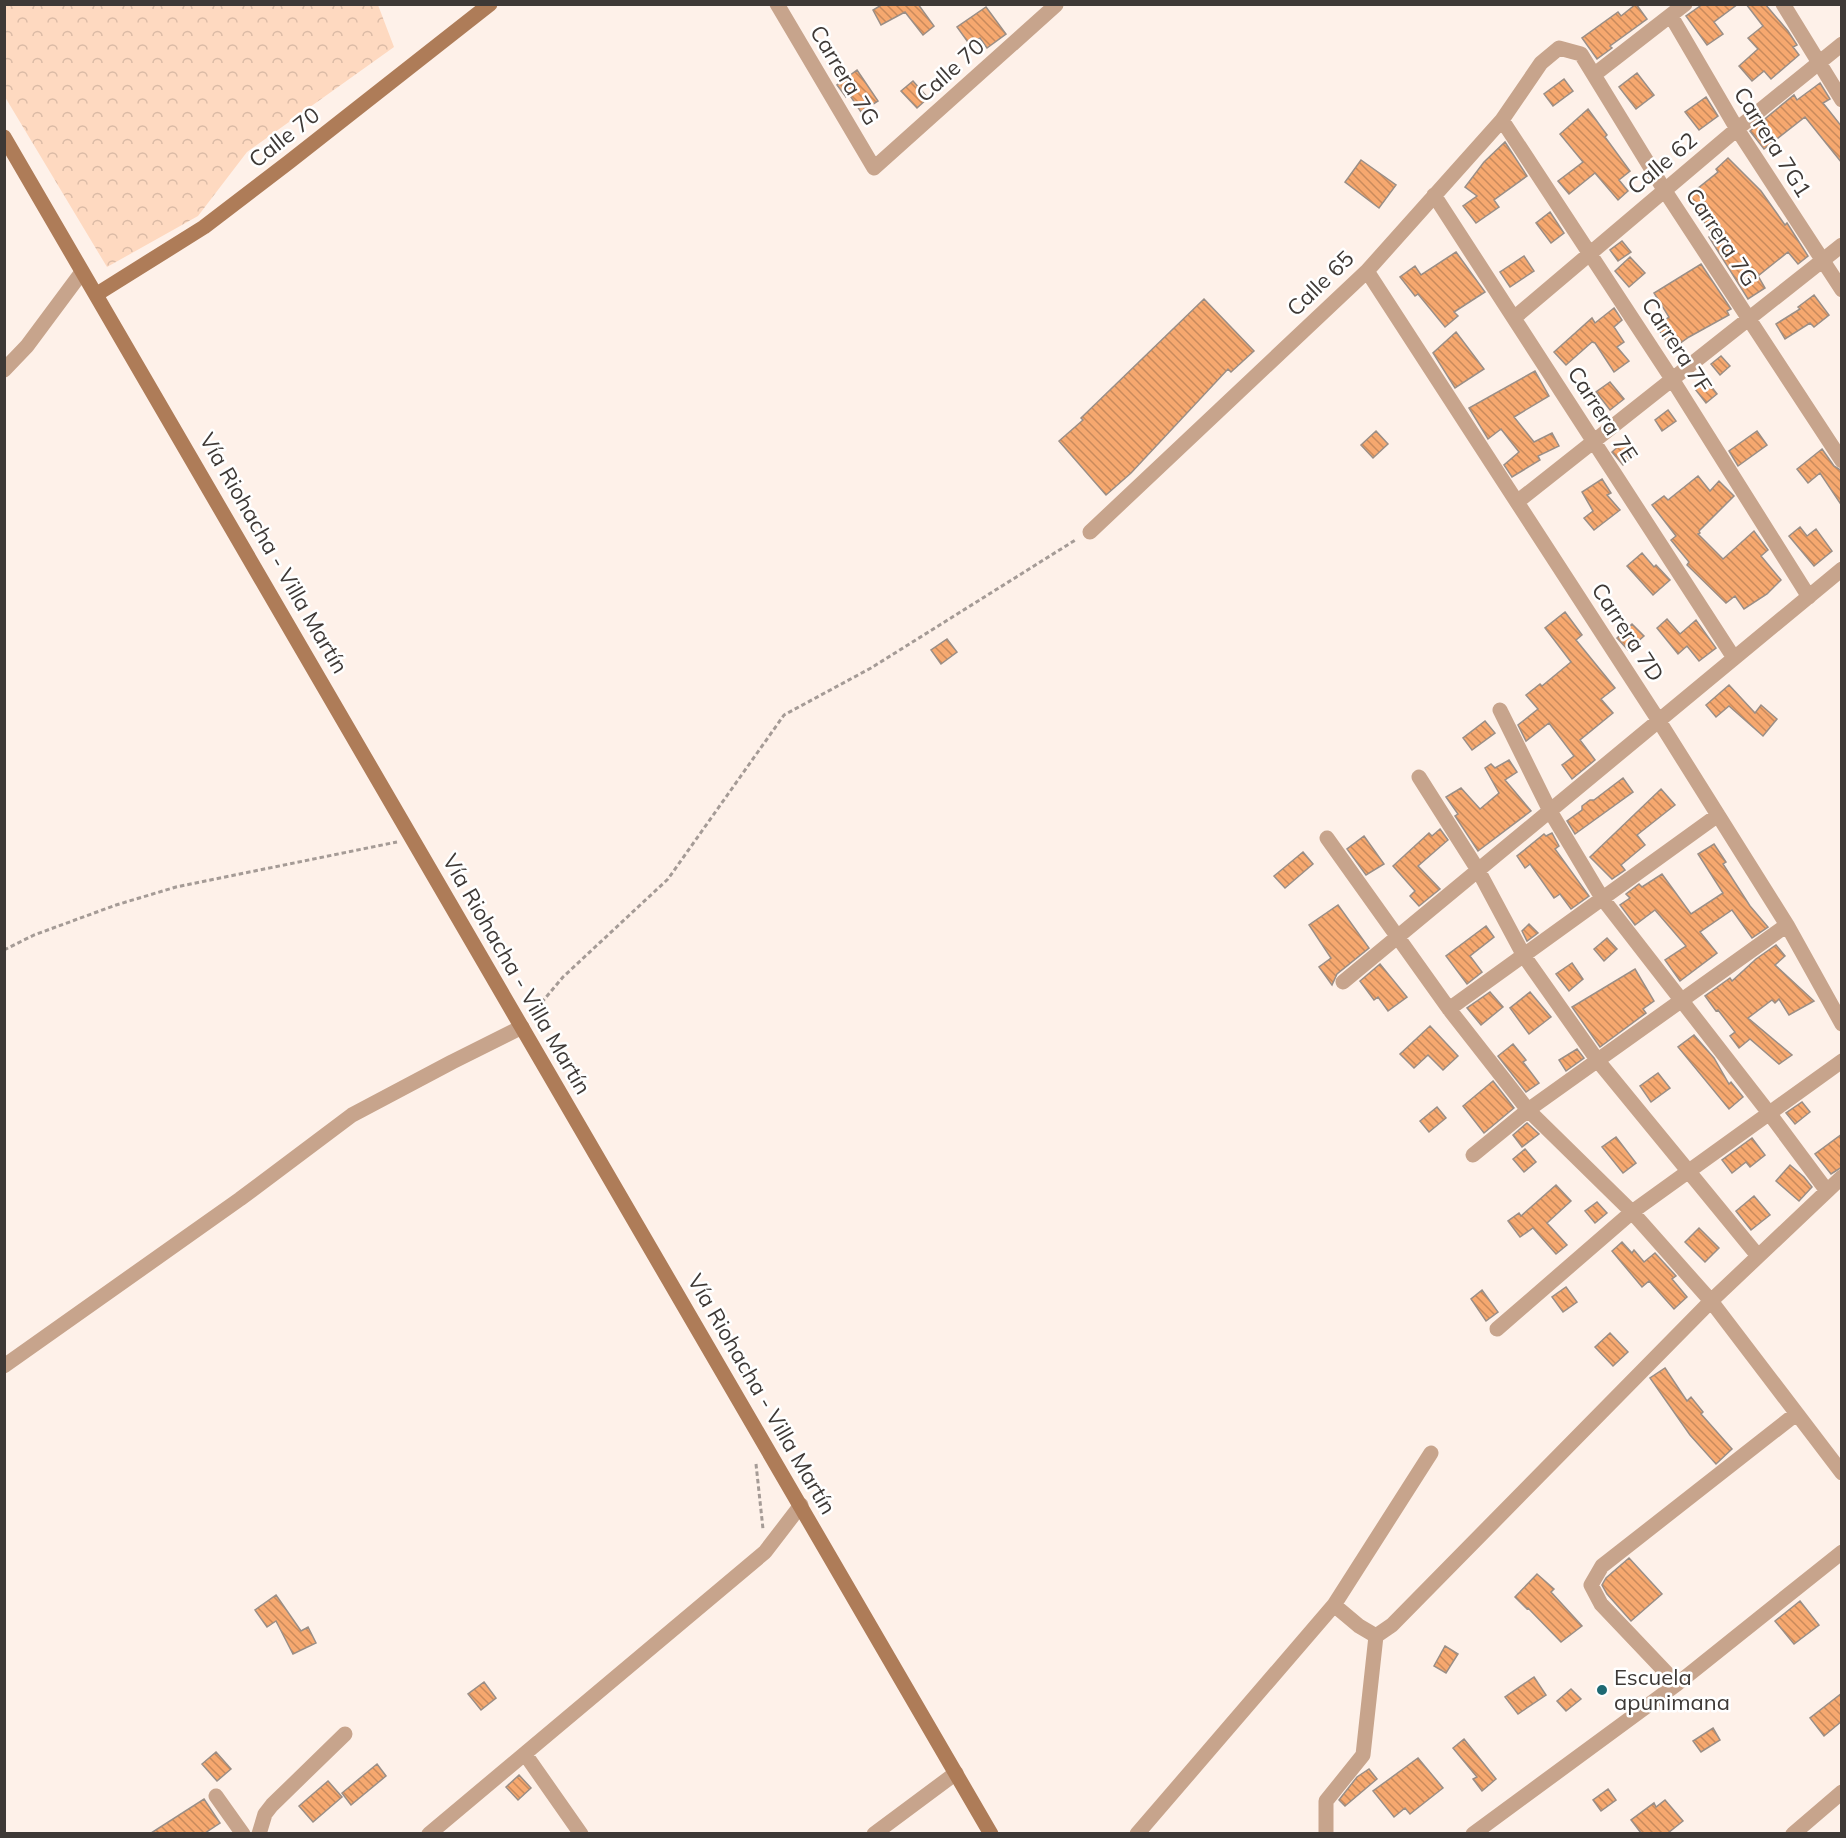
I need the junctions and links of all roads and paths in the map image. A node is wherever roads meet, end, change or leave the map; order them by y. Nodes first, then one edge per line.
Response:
1 (490, 4) edge
2 (777, 4) edge
3 (1685, 4) edge
4 (1783, 4) edge
5 (1056, 5) edge
6 (1671, 15) junction
7 (1842, 44) edge
8 (1559, 48) joint
9 (1818, 63) junction
10 (1595, 74) junction
11 (1842, 100) edge
12 (1502, 120) junction
13 (1737, 129) junction
14 (4, 137) edge
15 (874, 168) joint
16 (1665, 191) junction
17 (1434, 195) junction
18 (1842, 245) edge
19 (1591, 253) junction
20 (1822, 261) junction
21 (1367, 271) junction
22 (82, 272) junction
23 (1842, 291) edge
24 (97, 294) junction
25 (1514, 318) junction
26 (1748, 319) junction
27 (4, 370) edge
28 (1672, 379) junction
29 (1594, 441) junction
30 (1842, 461) edge
31 (1516, 502) junction
32 (1090, 532) joint
33 (1842, 569) edge
34 (1809, 597) junction
35 (1734, 658) junction
36 (1500, 710) dead end
37 (1659, 720) junction
38 (1419, 777) dead end
39 (1550, 812) junction
40 (1718, 815) junction
41 (1327, 838) dead end
42 (413, 839) junction
43 (1478, 870) junction
44 (1602, 898) junction
45 (1787, 925) junction
46 (1398, 936) junction
47 (4, 951) edge
48 (1524, 956) junction
49 (1343, 982) dead end
50 (1683, 1002) junction
51 (1449, 1009) junction
52 (1842, 1024) edge
53 (522, 1027) junction
54 (1598, 1061) junction
55 (1842, 1061) edge
56 (1528, 1110) junction
57 (1770, 1113) junction
58 (1473, 1155) dead end
59 (1689, 1171) junction
60 (1842, 1177) edge
61 (1827, 1191) junction
62 (1632, 1212) junction
63 (1758, 1256) junction
64 (1711, 1301) junction
65 (1497, 1329) dead end
66 (4, 1366) edge
67 (1796, 1414) junction
68 (1431, 1453) dead end
69 (756, 1464) dead end
70 (1842, 1473) edge
71 (801, 1505) junction
72 (765, 1552) junction
73 (1842, 1552) edge
74 (1334, 1605) junction
75 (1376, 1636) junction
76 (1677, 1684) junction
77 (345, 1734) dead end
78 (525, 1754) junction
79 (956, 1773) junction
80 (1842, 1791) edge
81 (216, 1796) dead end
82 (243, 1833) edge
83 (259, 1833) edge
84 (429, 1833) edge
85 (581, 1833) edge
86 (874, 1833) edge
87 (991, 1833) edge
88 (1137, 1833) edge
89 (1326, 1833) edge
90 (1473, 1833) edge
91 (1793, 1833) edge

1 - 24 main road, Calle 70
2 - 15 street, Carrera 7G
3 - 6 street
4 - 9 street
5 - 15 street, Calle 70
6 - 10 street
6 - 13 street, Carrera 7G1
7 - 9 street, Calle 62
8 - 10 street, Carrera 7G
8 - 12 street, Calle 65
9 - 11 street
9 - 13 street, Calle 62
10 - 16 street, Carrera 7G
12 - 17 street, Calle 65
12 - 19 street, Carrera 7F
13 - 16 street, Calle 62
13 - 20 street, Carrera 7G1
14 - 22 main road, Vía Riohacha - Villa Martín
16 - 19 street, Calle 62
16 - 26 street, Carrera 7G
17 - 21 street, Calle 65
17 - 25 street, Carrera 7E
18 - 20 street
19 - 25 street, Calle 62
19 - 28 street, Carrera 7F
20 - 23 street, Carrera 7G1
20 - 26 street
21 - 31 street, Carrera 7D
21 - 32 street, Calle 65
22 - 24 main road, Vía Riohacha - Villa Martín
22 - 27 street
24 - 42 main road, Vía Riohacha - Villa Martín
25 - 29 street, Carrera 7E
26 - 28 street
26 - 30 street, Carrera 7G
28 - 29 street
28 - 34 street, Carrera 7F
29 - 31 street
29 - 35 street, Carrera 7E
31 - 37 street, Carrera 7D
32 - 53 path
33 - 34 street
34 - 35 street
35 - 37 street
36 - 39 street
37 - 39 street
37 - 40 street, Carrera 7D
38 - 43 street
39 - 43 street
39 - 44 street
40 - 44 street
40 - 45 street, Carrera 7D
41 - 46 street
42 - 47 path
42 - 53 main road, Vía Riohacha - Villa Martín
43 - 46 street
43 - 48 street
44 - 48 street
44 - 50 street
45 - 50 street
45 - 52 street, Carrera 7D
46 - 49 street
46 - 51 street
48 - 51 street
48 - 54 street
50 - 54 street
50 - 57 street
51 - 56 street
53 - 66 street
53 - 71 main road, Vía Riohacha - Villa Martín
54 - 56 street
54 - 59 street
55 - 57 street
56 - 58 street
56 - 62 street
57 - 59 street
57 - 61 street
59 - 62 street
59 - 63 street
60 - 61 street
61 - 63 street
62 - 64 street
62 - 65 street
63 - 64 street
64 - 67 street
64 - 75 street
67 - 70 street
67 - 76 street
68 - 74 street
69 - 72 path
71 - 72 street
71 - 79 main road, Vía Riohacha - Villa Martín
72 - 78 street
73 - 76 street
74 - 75 street
74 - 88 street
75 - 89 street
76 - 90 street
77 - 83 street
78 - 84 street
78 - 85 street
79 - 86 street
79 - 87 main road, Vía Riohacha - Villa Martín
80 - 91 street
81 - 82 street

